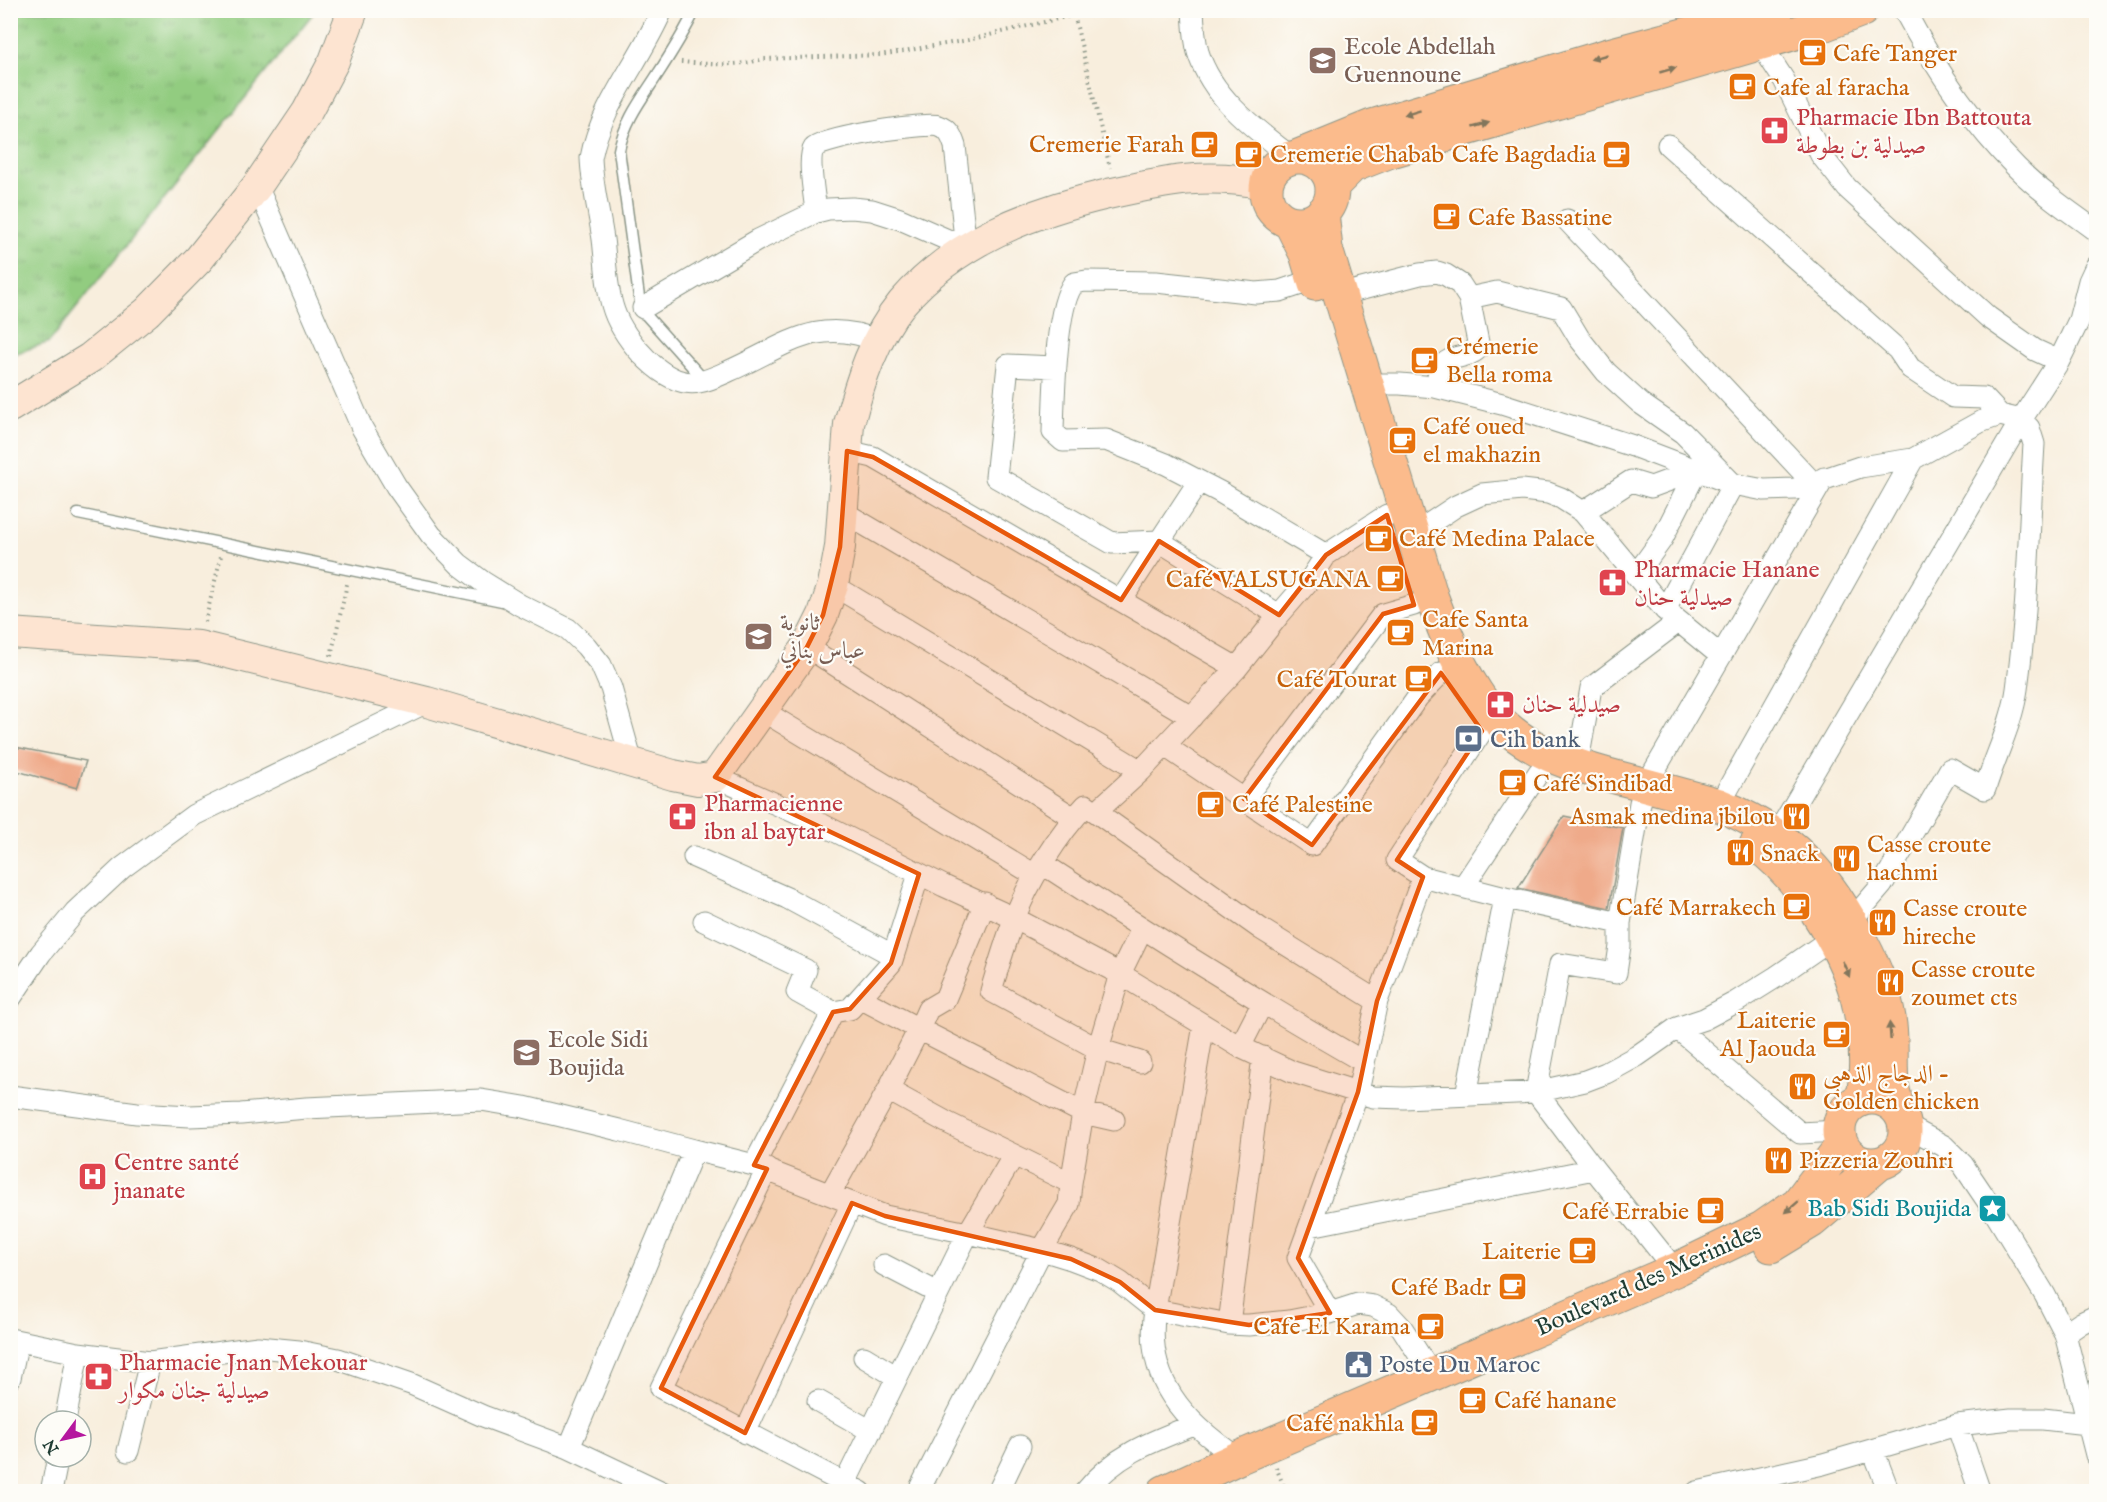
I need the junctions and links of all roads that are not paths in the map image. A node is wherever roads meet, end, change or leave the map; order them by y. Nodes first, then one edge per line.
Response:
1 (352, 10) edge
2 (662, 10) edge
3 (694, 10) edge
4 (1193, 10) edge
5 (1862, 10) edge
6 (1904, 10) edge
7 (1767, 19) edge
8 (1668, 145) dead end
9 (1294, 157) junction
10 (1266, 184) junction
11 (257, 186) junction
12 (1327, 200) junction
13 (816, 212) junction
14 (1567, 220) dead end
15 (1290, 222) junction
16 (2097, 231) edge
17 (966, 248) junction
18 (2097, 266) edge
19 (1326, 287) junction
20 (1469, 298) junction
21 (643, 308) junction
22 (879, 340) junction
23 (2059, 361) junction
24 (1055, 367) junction
25 (704, 380) junction
26 (1366, 384) junction
27 (1435, 387) junction
28 (10, 407) edge
29 (2011, 417) junction
30 (847, 451) junction
31 (1913, 459) junction
32 (1697, 470) junction
33 (1199, 481) junction
34 (1819, 481) junction
35 (1733, 484) junction
36 (843, 512) junction
37 (1583, 512) junction
38 (78, 514) dead end
39 (1387, 514) junction
40 (1414, 534) junction
41 (1159, 541) junction
42 (1326, 555) junction
43 (1636, 575) junction
44 (833, 585) junction
45 (1121, 600) junction
46 (1414, 604) junction
47 (520, 605) junction
48 (1279, 615) junction
49 (1672, 616) junction
50 (10, 633) edge
51 (807, 647) junction
52 (1721, 656) junction
53 (1238, 668) junction
54 (1441, 673) junction
55 (428, 702) junction
56 (763, 711) junction
57 (1192, 717) junction
58 (1482, 730) junction
59 (1165, 746) junction
60 (632, 763) junction
61 (1577, 767) junction
62 (1141, 771) junction
63 (1539, 772) junction
64 (715, 777) junction
65 (1643, 794) junction
66 (1244, 799) junction
67 (1719, 805) junction
68 (1096, 812) junction
69 (1074, 818) junction
70 (1777, 834) junction
71 (694, 857) dead end
72 (1039, 869) junction
73 (919, 874) junction
74 (1422, 877) junction
75 (1463, 887) junction
76 (1504, 898) junction
77 (985, 903) junction
78 (1014, 918) junction
79 (704, 921) dead end
80 (1620, 923) junction
81 (1142, 929) junction
82 (1841, 930) junction
83 (892, 954) junction
84 (1120, 974) junction
85 (860, 998) junction
86 (10, 999) edge
87 (1377, 1001) junction
88 (1262, 1004) junction
89 (833, 1012) junction
90 (1204, 1025) junction
91 (1677, 1028) junction
92 (919, 1029) junction
93 (1240, 1047) junction
94 (1098, 1049) junction
95 (1263, 1057) junction
96 (1140, 1062) dead end
97 (1364, 1062) junction
98 (888, 1090) junction
99 (1358, 1092) junction
100 (1536, 1092) junction
101 (1466, 1095) junction
102 (10, 1096) edge
103 (1863, 1098) junction
104 (1083, 1113) junction
105 (1902, 1117) junction
106 (1114, 1120) dead end
107 (1840, 1138) junction
108 (694, 1150) junction
109 (1014, 1155) junction
110 (1879, 1164) junction
111 (761, 1167) junction
112 (1594, 1169) junction
113 (1071, 1183) junction
114 (830, 1194) junction
115 (852, 1203) junction
116 (1310, 1226) junction
117 (968, 1233) junction
118 (1042, 1250) junction
119 (884, 1265) dead end
120 (1675, 1270) junction
121 (938, 1293) junction
122 (1155, 1310) junction
123 (1330, 1313) junction
124 (2097, 1316) edge
125 (1229, 1324) junction
126 (2065, 1334) junction
127 (14, 1340) edge
128 (78, 1353) junction
129 (864, 1357) dead end
130 (150, 1362) junction
131 (1432, 1375) junction
132 (897, 1377) junction
133 (10, 1378) edge
134 (818, 1401) dead end
135 (66, 1409) edge
136 (2092, 1424) edge
137 (1194, 1425) junction
138 (1957, 1425) junction
139 (871, 1431) junction
140 (745, 1433) junction
141 (1020, 1446) dead end
142 (569, 1448) junction
143 (1873, 1450) junction
144 (128, 1451) dead end
145 (2097, 1455) edge
146 (1238, 1458) junction
147 (56, 1469) edge
148 (1280, 1478) edge
149 (1781, 1483) edge
150 (853, 1487) edge
151 (51, 1491) edge
152 (662, 1491) edge
153 (918, 1491) edge
154 (998, 1491) edge
155 (1085, 1491) edge
156 (1164, 1491) edge
157 (1211, 1491) edge
158 (1697, 1491) edge
159 (1889, 1491) edge
160 (1980, 1491) edge

1 - 11 street
2 - 25 street
3 - 21 lane
4 - 9 street
5 - 7 main road
6 - 16 street
7 -> 9 main road
12 -> 7 main road
7 - 23 street
8 - 29 street
9 - 10 main road
9 - 12 main road
10 - 15 main road
10 - 17 street
11 - 28 street
11 - 47 street
12 - 15 main road
12 - 19 main road
13 - 17 street
13 - 17 street
13 - 21 street
14 - 34 street
15 - 19 main road
17 - 22 street
18 - 23 street
19 - 20 street
19 - 24 street
19 - 26 main road
19 - 39 main road
20 - 27 street
20 - 35 street
21 - 25 lane
22 - 25 street
22 - 30 street
23 - 29 street
24 - 33 street
24 - 41 street
26 - 27 street
26 - 40 main road
27 - 32 street
29 - 31 street
29 - 70 street
29 - 82 street
30 - 36 street
30 - 45 street
31 - 34 street
31 - 67 street
32 - 35 street
32 - 37 street
32 - 43 street
33 - 41 street
33 - 42 street
34 - 35 street
34 - 52 street
35 - 49 street
36 - 44 street
36 - 57 street
37 - 40 street
37 - 43 street
38 - 47 lane
39 - 42 street
39 - 46 main road
40 - 61 main road
41 - 45 street
41 - 48 street
42 - 48 street
43 - 49 street
44 - 51 street
44 - 62 street
45 - 53 street
46 - 54 main road
46 - 66 street
47 - 60 street
48 - 53 street
49 - 52 street
49 - 61 street
50 - 55 street
51 - 56 street
51 - 69 street
52 - 65 street
53 - 57 street
54 - 58 main road
54 - 66 street
55 - 60 street
55 - 86 street
56 - 64 street
56 - 72 street
57 - 59 street
58 - 63 main road
58 - 74 street
59 - 62 street
59 - 66 street
60 - 64 street
61 - 65 main road
62 - 68 street
63 - 65 main road
63 - 75 street
64 - 73 street
65 - 67 main road
65 - 80 street
65 - 82 main road
67 - 70 main road
68 - 69 street
68 - 87 street
69 - 72 street
70 - 82 main road
71 - 83 street
72 - 78 street
72 - 81 street
73 - 77 street
73 - 83 street
74 - 75 street
74 - 87 street
75 - 76 street
76 - 80 street
76 - 101 street
77 - 78 street
77 - 92 street
78 - 84 street
78 - 94 street
79 - 89 street
80 - 100 street
81 - 84 street
81 - 88 street
82 - 91 street
82 -> 103 main road
105 -> 82 main road
83 - 85 street
84 - 90 street
84 - 94 street
85 - 89 street
85 - 92 street
87 - 97 street
88 - 93 street
88 - 97 street
89 - 111 street
90 - 93 street
90 - 122 street
91 - 100 street
91 - 107 street
92 - 98 street
92 - 104 street
93 - 95 street
94 - 96 street
94 - 104 street
95 - 99 street
95 - 125 street
97 - 99 street
98 - 109 street
98 - 114 street
99 - 101 street
99 - 116 street
100 - 101 street
100 - 112 street
102 - 108 street
103 - 105 main road
103 - 107 main road
104 - 106 street
104 - 113 street
105 - 110 main road
105 - 126 street
107 - 110 main road
107 -> 120 main road, Boulevard des Merinides
108 - 111 street
108 - 142 street
109 - 113 street
109 - 117 street
110 - 148 main road, Boulevard des Merinides
111 - 114 street
111 - 140 street
112 - 116 street
112 - 120 street
113 - 118 street
114 - 115 street
115 - 117 street
115 - 140 street
116 - 123 street
117 - 118 street
117 - 121 street
118 - 122 street
118 - 153 street
119 - 121 street
120 - 131 main road, Boulevard des Merinides
121 - 132 street
122 - 125 street
122 - 137 street
123 - 125 street
123 - 131 street
124 - 126 street
126 - 136 street
127 - 128 street
127 - 133 street
128 - 130 street
128 - 135 street
129 - 132 street
130 - 142 street
130 - 144 street
131 - 146 main road, Boulevard des Merinides
132 - 139 street
134 - 139 street
136 - 138 street
136 - 145 street
137 - 146 street
137 - 155 street
138 - 143 street
138 - 160 street
139 - 150 street
140 - 150 street
141 - 154 street
142 - 152 street
143 - 149 street
143 - 159 street
146 - 156 main road, Boulevard des Merinides
147 - 151 street
148 - 157 main road, Boulevard des Merinides
149 - 158 street

